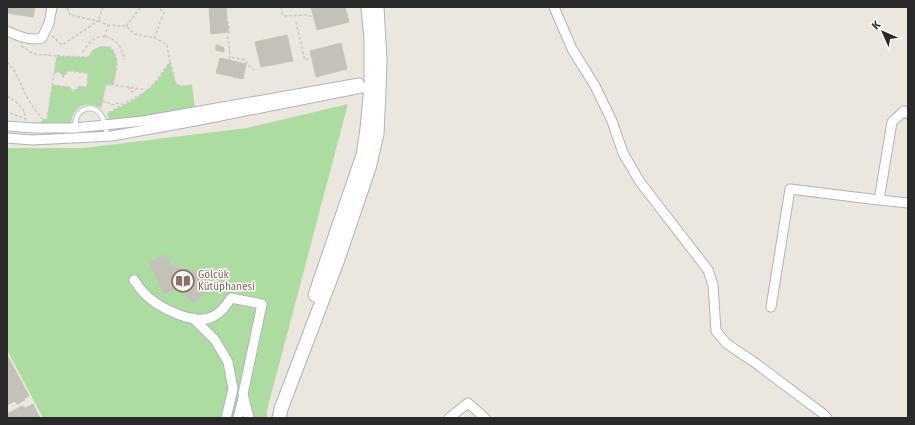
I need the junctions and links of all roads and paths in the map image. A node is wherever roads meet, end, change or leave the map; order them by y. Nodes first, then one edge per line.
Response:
1 (52, 7) edge
2 (67, 7) edge
3 (103, 7) edge
4 (141, 7) edge
5 (157, 7) edge
6 (226, 7) edge
7 (281, 7) edge
8 (368, 7) edge
9 (377, 7) edge
10 (554, 7) edge
11 (314, 17) dead end
12 (98, 21) junction
13 (296, 22) dead end
14 (108, 25) junction
15 (126, 26) junction
16 (7, 31) edge
17 (49, 33) dead end
18 (105, 36) junction
19 (154, 38) junction
20 (17, 44) dead end
21 (83, 52) dead end
22 (57, 56) junction
23 (230, 57) junction
24 (312, 58) dead end
25 (124, 60) dead end
26 (229, 60) dead end
27 (7, 62) edge
28 (170, 62) junction
29 (254, 70) dead end
30 (54, 72) junction
31 (88, 73) junction
32 (375, 83) junction
33 (106, 84) junction
34 (52, 85) junction
35 (192, 85) dead end
36 (113, 86) junction
37 (128, 87) junction
38 (87, 88) junction
39 (137, 88) junction
40 (148, 90) junction
41 (7, 96) edge
42 (102, 101) junction
43 (86, 104) dead end
44 (125, 104) junction
45 (101, 108) dead end
46 (7, 112) edge
47 (107, 114) dead end
48 (908, 114) edge
49 (43, 119) dead end
50 (47, 119) dead end
51 (105, 125) junction
52 (7, 126) edge
53 (75, 128) junction
54 (107, 136) junction
55 (7, 138) edge
56 (76, 138) junction
57 (879, 200) junction
58 (908, 203) edge
59 (134, 280) dead end
60 (771, 307) dead end
61 (193, 318) junction
62 (243, 394) junction
63 (226, 418) edge
64 (238, 418) edge
65 (249, 418) edge
66 (271, 418) edge
67 (280, 418) edge
68 (449, 418) edge
69 (485, 418) edge
70 (827, 418) edge

1 - 16 street
2 - 12 path
3 - 12 path
4 - 15 path
5 - 19 path
6 - 23 path
7 - 11 path
8 - 32 main road
9 - 32 main road
10 - 70 street
12 - 14 path
12 - 17 path
13 - 24 path
14 - 15 path
14 - 18 path
15 - 19 path
18 - 21 path
18 - 25 path
19 - 28 path
20 - 22 path
22 - 30 path
22 - 36 path
23 - 26 path
23 - 29 path
27 - 49 path
28 - 35 path
28 - 40 path
30 - 31 path
30 - 34 path
31 - 33 path
31 - 38 path
32 - 51 street
32 - 54 street
32 - 66 main road
32 - 67 main road
33 - 36 path
33 - 42 path
34 - 38 path
34 - 50 path
36 - 37 path
37 - 39 path
37 - 39 path
38 - 43 path
39 - 40 path
40 - 44 path
41 - 46 path
42 - 44 path
42 - 45 path
44 - 47 path
48 - 57 street
51 - 53 street
51 - 53 lane
51 - 54 lane
52 - 53 street
53 - 56 lane
54 - 56 street
55 - 56 street
57 - 58 street
57 - 60 street
59 - 61 street
61 - 62 street
61 - 63 street
62 - 64 street
62 - 65 street
68 - 69 street

